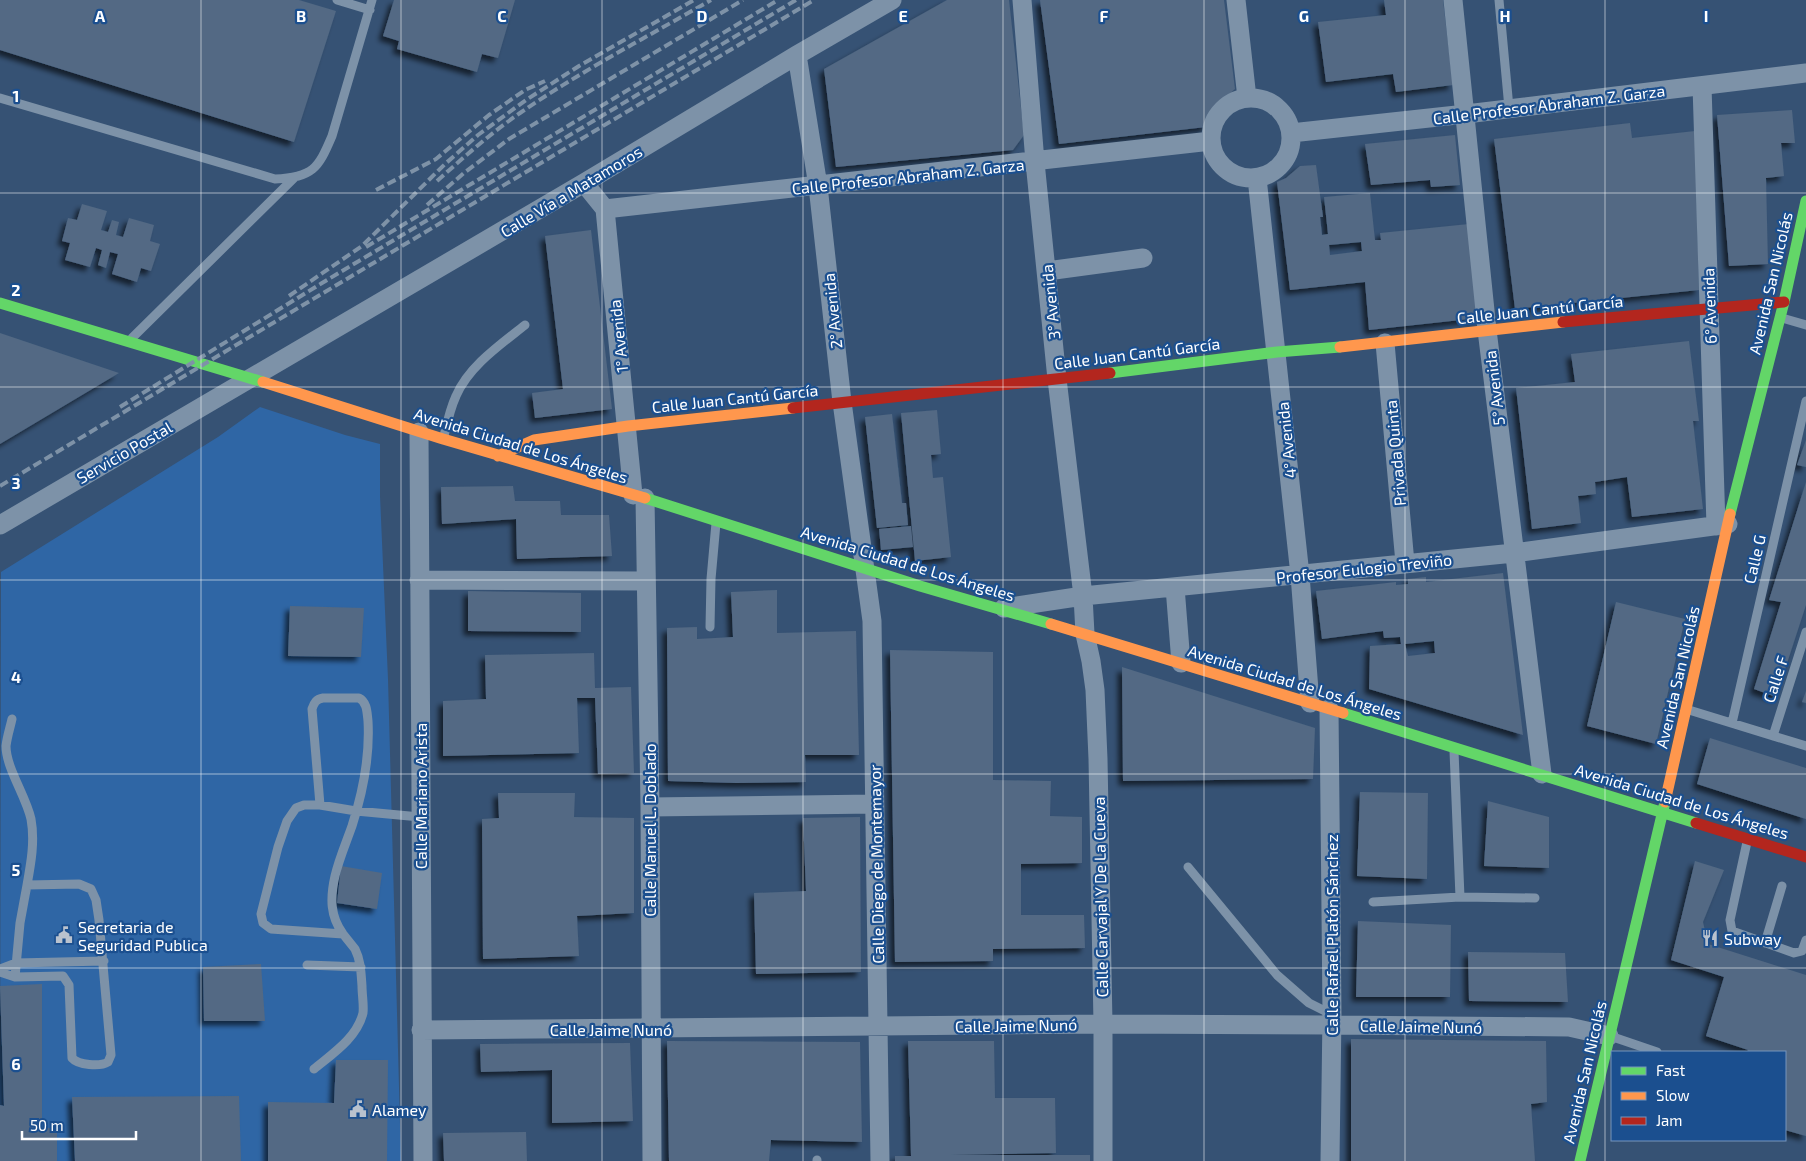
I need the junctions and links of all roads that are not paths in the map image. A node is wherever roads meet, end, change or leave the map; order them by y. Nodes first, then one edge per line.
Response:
1 (337, 0) edge
2 (372, 0) edge
3 (892, 0) edge
4 (1022, 0) edge
5 (1236, 0) edge
6 (1453, 0) edge
7 (1499, 0) edge
8 (370, 10) junction
9 (797, 55) junction
10 (1806, 73) edge
11 (1702, 86) junction
12 (0, 98) edge
13 (1247, 98) junction
14 (1509, 108) junction
15 (1466, 114) junction
16 (1291, 132) junction
17 (1211, 141) junction
18 (1035, 162) junction
19 (294, 178) junction
20 (1257, 178) junction
21 (584, 183) junction
22 (818, 186) junction
23 (1806, 201) edge
24 (605, 209) junction
25 (1143, 258) dead end
26 (1047, 272) junction
27 (1784, 302) junction
28 (0, 303) edge
29 (1710, 308) junction
30 (1780, 318) junction
31 (525, 325) dead end
32 (1806, 325) edge
33 (1487, 330) junction
34 (128, 342) junction
35 (1384, 343) junction
36 (1277, 352) junction
37 (249, 379) junction
38 (1057, 379) junction
39 (1806, 401) edge
40 (842, 402) junction
41 (628, 426) junction
42 (419, 432) junction
43 (443, 439) junction
44 (498, 456) junction
45 (639, 496) junction
46 (716, 520) junction
47 (0, 525) edge
48 (1722, 525) junction
49 (1514, 553) junction
50 (1406, 563) junction
51 (865, 568) junction
52 (1300, 575) junction
53 (419, 580) junction
54 (646, 581) junction
55 (1175, 587) junction
56 (1083, 596) junction
57 (1000, 609) junction
58 (710, 626) dead end
59 (1806, 632) edge
60 (1085, 634) junction
61 (1180, 663) junction
62 (1310, 703) junction
63 (1329, 709) junction
64 (1686, 709) junction
65 (12, 719) dead end
66 (1732, 723) junction
67 (1772, 736) junction
68 (1806, 746) edge
69 (1454, 748) junction
70 (1542, 774) junction
71 (874, 804) junction
72 (320, 805) junction
73 (650, 807) junction
74 (356, 811) junction
75 (1663, 813) junction
76 (420, 817) junction
77 (1747, 839) junction
78 (1806, 858) edge
79 (1188, 867) dead end
80 (27, 885) junction
81 (1782, 886) dead end
82 (1460, 897) junction
83 (1535, 898) dead end
84 (1373, 902) dead end
85 (343, 934) junction
86 (1806, 940) edge
87 (1765, 943) junction
88 (104, 961) junction
89 (16, 963) junction
90 (307, 965) dead end
91 (361, 967) junction
92 (0, 971) edge
93 (15, 978) junction
94 (1332, 1020) junction
95 (1103, 1024) junction
96 (878, 1027) junction
97 (650, 1029) junction
98 (421, 1030) junction
99 (1609, 1036) junction
100 (1654, 1051) edge
101 (314, 1069) dead end
102 (422, 1161) edge
103 (652, 1161) edge
104 (880, 1161) edge
105 (1102, 1161) edge
106 (1330, 1161) edge
107 (1580, 1161) edge

1 - 8 lane
2 - 8 lane
3 - 9 street, Calle Vía a Matamoros
4 - 18 street, 3° Avenida
5 - 13 street
6 - 15 street, 5° Avenida
7 - 14 lane
8 - 19 lane
9 - 21 street, Calle Vía a Matamoros
9 - 22 street, 2° Avenida
10 - 11 street, Calle Profesor Abraham Z. Garza
11 - 14 street, Calle Profesor Abraham Z. Garza
11 - 29 street, 6° Avenida
12 - 19 lane
13 - 16 street
13 - 17 street
14 - 15 street, Calle Profesor Abraham Z. Garza
15 - 16 street, Calle Profesor Abraham Z. Garza
15 - 33 street, 5° Avenida
16 - 20 street
17 - 18 street, Calle Profesor Abraham Z. Garza
17 - 20 street
18 - 22 street, Calle Profesor Abraham Z. Garza
18 - 26 street, 3° Avenida
19 - 34 lane
20 - 36 street, 4° Avenida
21 - 24 street
21 - 37 street, Calle Vía a Matamoros
22 - 24 street, Calle Profesor Abraham Z. Garza
22 - 40 street, 2° Avenida
23 - 27 street, Avenida San Nicolás
24 - 41 street, 1° Avenida
25 - 26 street
26 - 38 street, 3° Avenida
27 - 29 street, Calle Juan Cantú García
27 - 30 street, Avenida San Nicolás
28 - 34 street, Avenida Ciudad de Los Ángeles
29 - 33 street, Calle Juan Cantú García
29 - 48 street, 6° Avenida
30 - 32 lane
30 - 48 street, Avenida San Nicolás
31 - 43 lane
33 - 35 street, Calle Juan Cantú García
33 - 49 street, 5° Avenida
34 - 37 street, Avenida Ciudad de Los Ángeles
35 - 36 street, Calle Juan Cantú García
35 - 50 street, Privada Quinta
36 - 38 street, Calle Juan Cantú García
36 - 52 street, 4° Avenida
37 - 42 street, Avenida Ciudad de Los Ángeles
37 - 47 street, Servicio Postal
38 - 40 street, Calle Juan Cantú García
38 - 56 street, 3° Avenida
39 - 66 lane, Calle G
40 - 41 street, Calle Juan Cantú García
40 - 51 street, 2° Avenida
41 - 44 street, Calle Juan Cantú García
41 - 45 street, 1° Avenida
42 - 43 street, Avenida Ciudad de Los Ángeles
42 - 53 street, Calle Mariano Arista
43 - 44 street, Avenida Ciudad de Los Ángeles
44 - 45 street, Avenida Ciudad de Los Ángeles
45 - 46 street, Avenida Ciudad de Los Ángeles
45 - 54 street, Calle Manuel L. Doblado
46 - 51 street, Avenida Ciudad de Los Ángeles
46 - 58 lane
48 - 49 street, Profesor Eulogio Treviño
48 - 64 street, Avenida San Nicolás
49 - 50 street, Profesor Eulogio Treviño
49 - 70 street, 5° Avenida
50 - 52 street, Profesor Eulogio Treviño
51 - 57 street, Avenida Ciudad de Los Ángeles
51 - 71 street, Calle Diego de Montemayor
52 - 55 street, Profesor Eulogio Treviño
52 - 62 street, 4° Avenida
53 - 54 street
53 - 76 street, Calle Mariano Arista
54 - 73 street, Calle Manuel L. Doblado
55 - 56 street, Profesor Eulogio Treviño
55 - 61 street
56 - 57 street, Profesor Eulogio Treviño
56 - 60 street, 3° Avenida
57 - 60 street, Avenida Ciudad de Los Ángeles
59 - 67 lane, Calle F
60 - 61 street, Avenida Ciudad de Los Ángeles
60 - 95 street, Calle Carvajal Y De La Cueva
61 - 62 street, Avenida Ciudad de Los Ángeles
62 - 63 street, Avenida Ciudad de Los Ángeles
63 - 69 street, Avenida Ciudad de Los Ángeles
63 - 94 street, Calle Rafael Platón Sánchez
64 - 66 lane
64 - 75 street, Avenida San Nicolás
65 - 80 lane
66 - 67 lane
67 - 68 lane
69 - 70 street, Avenida Ciudad de Los Ángeles
69 - 82 lane
70 - 75 street, Avenida Ciudad de Los Ángeles
71 - 73 street
71 - 96 street, Calle Diego de Montemayor
72 - 74 lane
72 - 74 lane
72 - 85 lane
73 - 97 street, Calle Manuel L. Doblado
74 - 76 lane
74 - 85 lane
75 - 77 street, Avenida Ciudad de Los Ángeles
75 - 99 street, Avenida San Nicolás
76 - 98 street, Calle Mariano Arista
77 - 78 street, Avenida Ciudad de Los Ángeles
77 - 87 lane
79 - 94 lane
80 - 88 lane
80 - 89 lane
81 - 87 lane
82 - 83 lane
82 - 84 lane
85 - 91 lane
86 - 87 lane
88 - 89 lane
88 - 93 lane
89 - 92 lane
89 - 93 lane
90 - 91 lane
91 - 101 lane
92 - 93 lane
94 - 95 street, Calle Jaime Nunó
94 - 99 street, Calle Jaime Nunó
94 - 106 street, Calle Rafael Platón Sánchez
95 - 96 street, Calle Jaime Nunó
95 - 105 street, Calle Carvajal Y De La Cueva
96 - 97 street, Calle Jaime Nunó
96 - 104 street, Calle Diego de Montemayor
97 - 98 street, Calle Jaime Nunó
97 - 103 street, Calle Manuel L. Doblado
98 - 102 street, Calle Mariano Arista
99 - 100 lane
99 - 107 street, Avenida San Nicolás

